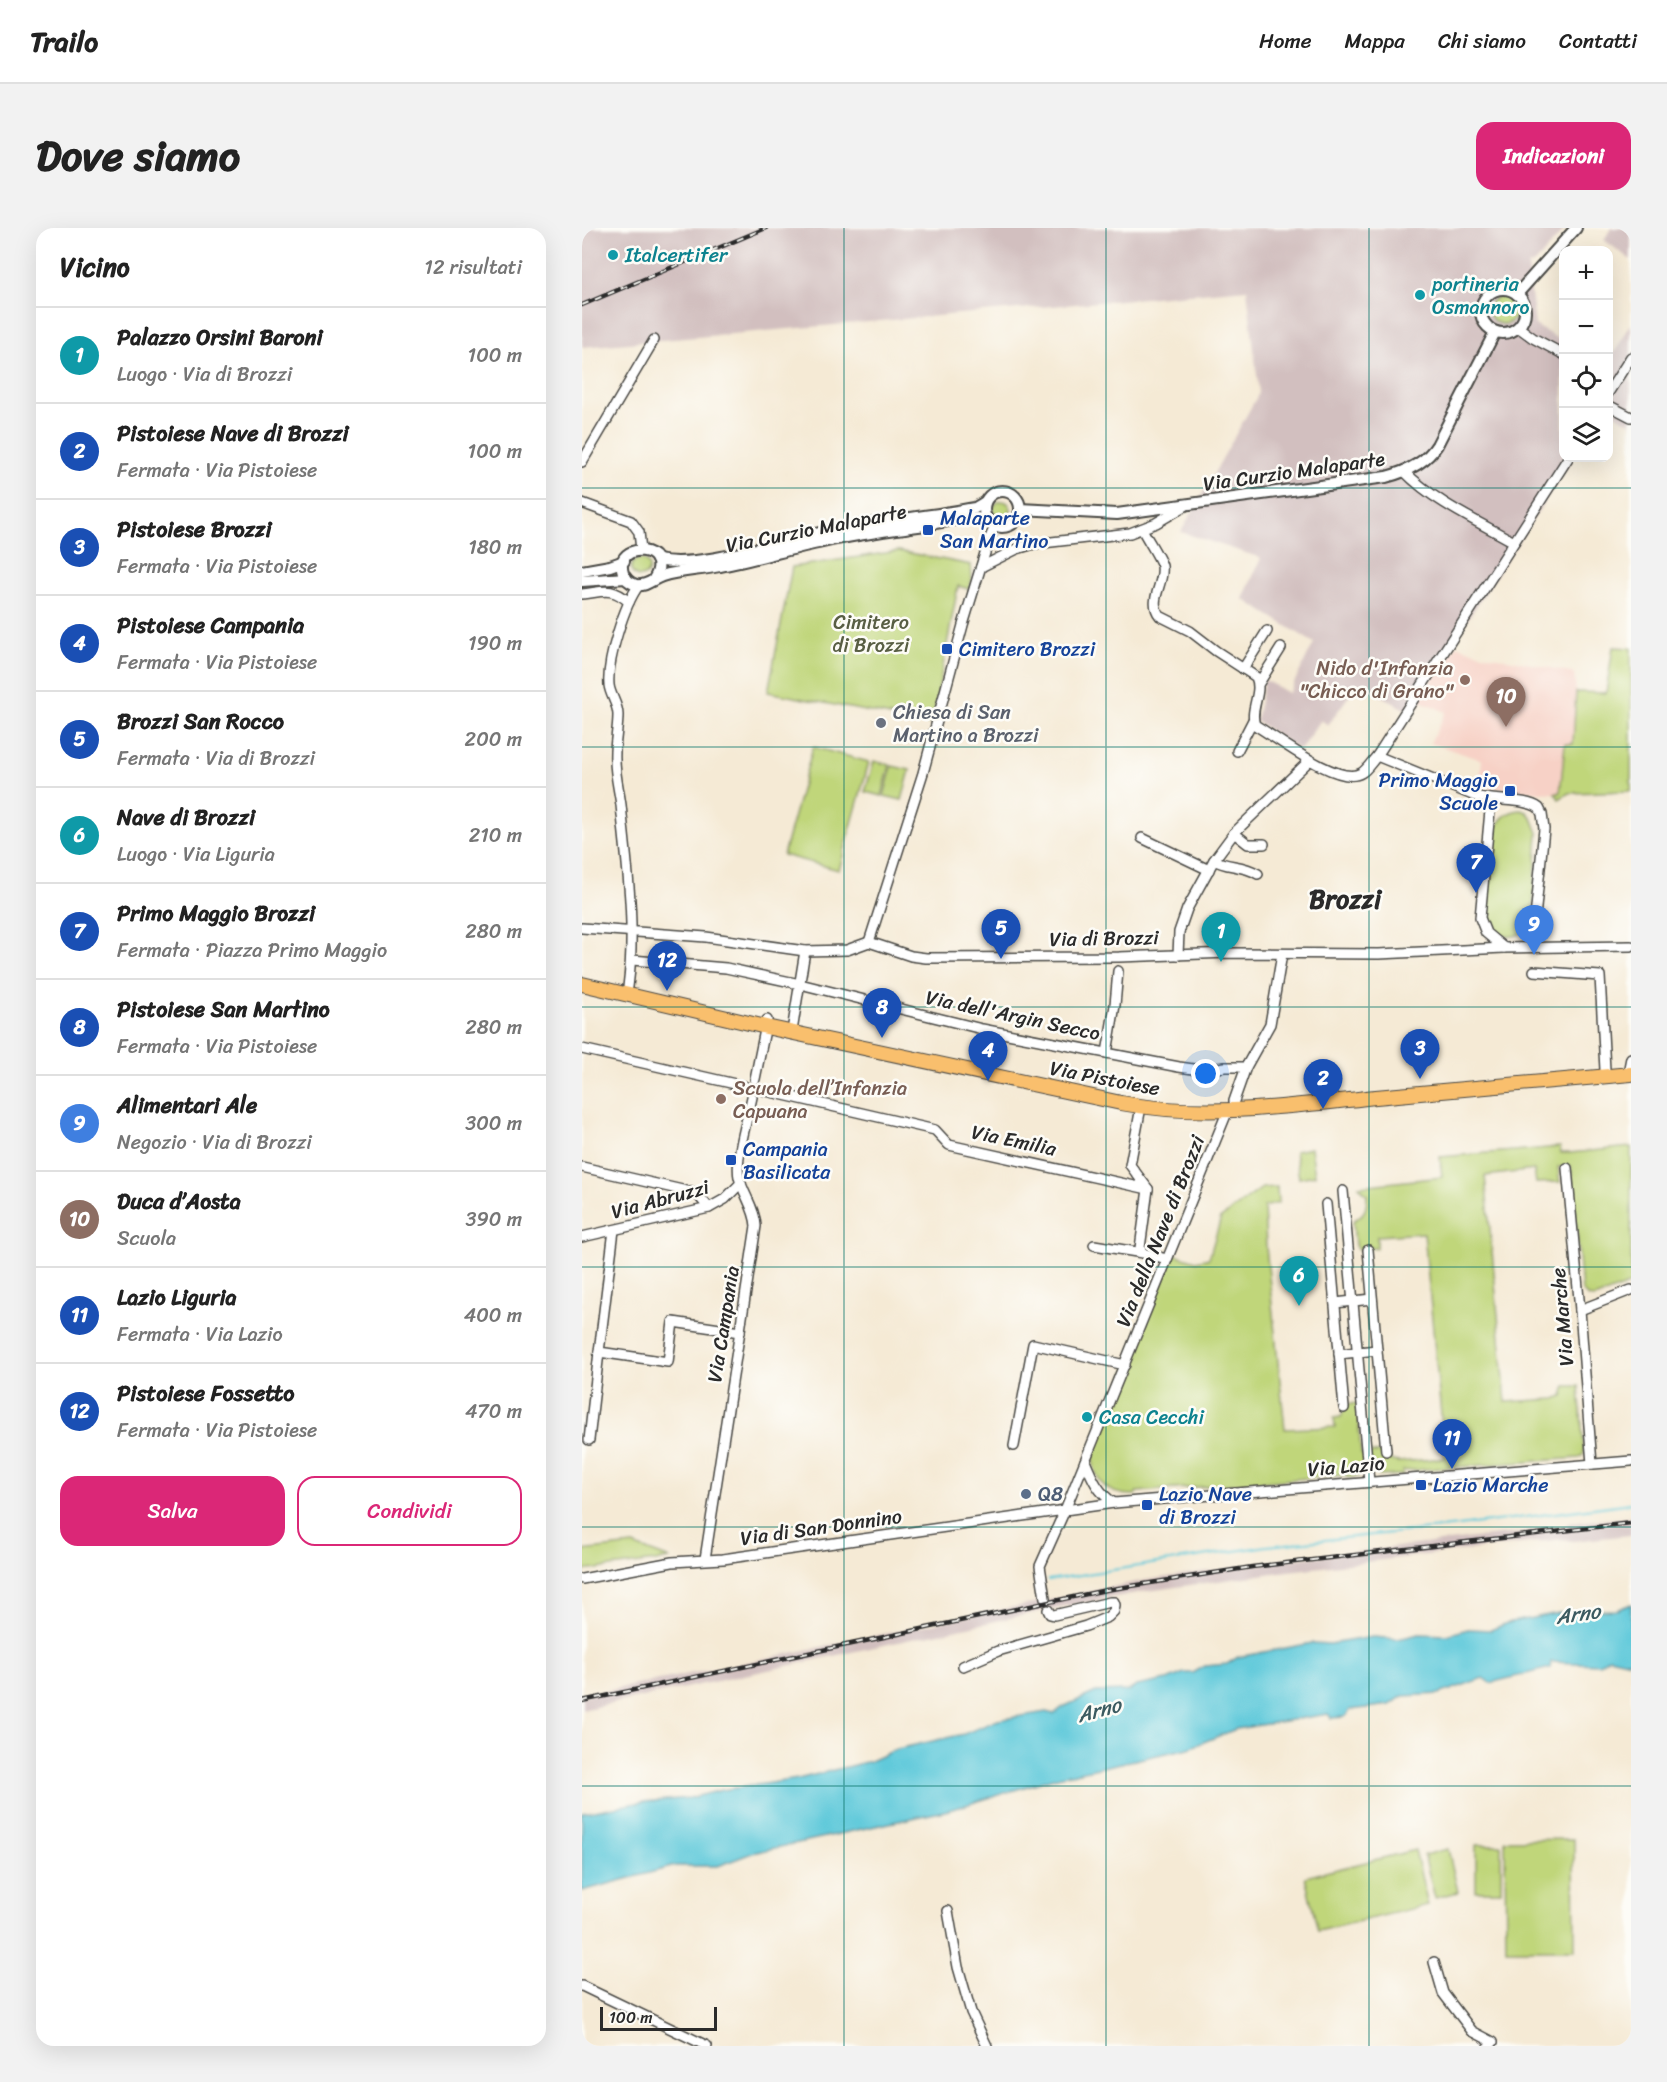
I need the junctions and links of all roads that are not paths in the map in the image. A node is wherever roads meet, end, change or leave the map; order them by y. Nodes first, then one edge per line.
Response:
1 (1576, 228) edge
2 (1517, 294) junction
3 (1518, 327) junction
4 (1495, 332) junction
5 (654, 340) dead end
6 (1559, 352) edge
7 (1631, 357) edge
8 (1613, 379) edge
9 (1613, 408) edge
10 (1631, 417) edge
11 (582, 462) edge
12 (1565, 462) edge
13 (1404, 471) junction
14 (985, 502) junction
15 (582, 503) edge
16 (1189, 504) junction
17 (1020, 509) junction
18 (990, 522) junction
19 (1142, 529) junction
20 (1514, 542) junction
21 (641, 550) junction
22 (657, 560) junction
23 (624, 561) junction
24 (981, 567) junction
25 (582, 571) edge
26 (626, 578) junction
27 (654, 579) junction
28 (582, 581) edge
29 (639, 585) junction
30 (582, 594) edge
31 (629, 602) junction
32 (1267, 631) dead end
33 (1281, 648) dead end
34 (1243, 669) junction
35 (1259, 683) junction
36 (1253, 720) junction
37 (1237, 751) dead end
38 (1377, 756) junction
39 (1309, 761) junction
40 (1491, 800) junction
41 (1234, 833) junction
42 (1142, 838) dead end
43 (1264, 844) dead end
44 (1214, 860) junction
45 (1209, 870) junction
46 (1258, 874) dead end
47 (582, 928) edge
48 (632, 931) junction
49 (869, 942) junction
50 (1631, 946) edge
51 (1532, 947) junction
52 (1504, 948) junction
53 (805, 951) junction
54 (1282, 954) junction
55 (1178, 955) junction
56 (632, 960) junction
57 (1119, 964) junction
58 (1534, 971) dead end
59 (582, 978) edge
60 (582, 984) edge
61 (800, 984) junction
62 (628, 987) junction
63 (767, 1023) junction
64 (793, 1025) junction
65 (582, 1049) edge
66 (1107, 1053) junction
67 (1246, 1067) junction
68 (1631, 1067) edge
69 (1605, 1070) junction
70 (755, 1079) junction
71 (744, 1086) junction
72 (762, 1090) junction
73 (752, 1097) junction
74 (1231, 1106) junction
75 (1141, 1107) junction
76 (582, 1167) edge
77 (1567, 1168) dead end
78 (741, 1183) junction
79 (1148, 1189) junction
80 (1343, 1191) dead end
81 (1326, 1203) dead end
82 (709, 1208) junction
83 (614, 1230) junction
84 (582, 1236) edge
85 (1094, 1245) dead end
86 (1368, 1250) dead end
87 (1348, 1252) junction
88 (1143, 1253) junction
89 (1330, 1254) junction
90 (1167, 1259) junction
91 (1631, 1290) edge
92 (1372, 1299) junction
93 (1353, 1301) junction
94 (1335, 1303) junction
95 (1580, 1310) junction
96 (740, 1332) junction
97 (1377, 1350) junction
98 (599, 1352) junction
99 (1357, 1352) junction
100 (1339, 1354) junction
101 (1125, 1365) junction
102 (1381, 1398) junction
103 (1362, 1400) junction
104 (1344, 1408) dead end
105 (589, 1440) dead end
106 (1014, 1446) dead end
107 (1386, 1451) dead end
108 (1085, 1461) junction
109 (1631, 1461) edge
110 (1592, 1464) junction
111 (1369, 1482) junction
112 (1114, 1503) junction
113 (1065, 1510) junction
114 (705, 1559) junction
115 (582, 1579) edge
116 (1045, 1598) dead end
117 (1049, 1612) dead end
118 (963, 1666) dead end
119 (948, 1911) dead end
120 (1434, 1962) dead end
121 (582, 1986) edge
122 (707, 2046) edge
123 (987, 2046) edge
124 (1489, 2046) edge

1 - 2 street
2 - 3 street
2 - 4 street
3 - 4 street
3 - 6 street
4 - 13 street, Via Curzio Malaparte
5 - 11 street
7 - 8 street
9 - 10 street
12 - 20 street
13 - 16 street, Via Curzio Malaparte
13 - 20 street
14 - 17 street, Via Curzio Malaparte
14 - 18 street
14 - 22 street, Via Curzio Malaparte
15 - 21 street
16 - 17 street, Via Curzio Malaparte
16 - 19 street
17 - 18 street, Via Curzio Malaparte
18 - 24 street
18 - 27 street, Via Curzio Malaparte
19 - 24 street
19 - 34 street
20 - 38 street
21 - 22 street, Via Curzio Malaparte
21 - 23 street
22 - 27 street
23 - 25 street
23 - 26 street
24 - 49 street
26 - 28 street
26 - 29 street
27 - 29 street, Via Curzio Malaparte
29 - 31 street
30 - 31 street
31 - 48 street
32 - 34 street
33 - 35 street
34 - 35 street
35 - 36 street
36 - 37 street
36 - 39 street
38 - 39 street
38 - 40 street
39 - 41 street
40 - 51 street
40 - 52 street
41 - 43 street
41 - 44 street
42 - 45 street
44 - 45 street
44 - 46 street
45 - 55 street
47 - 48 street
48 - 53 street
48 - 56 street
49 - 53 street
49 - 57 street, Via di Brozzi
50 - 51 street, Via di Brozzi
51 - 52 street, Via di Brozzi
52 - 54 street, Via di Brozzi
53 - 61 street
54 - 55 street, Via di Brozzi
54 - 67 street, Via della Nave di Brozzi
55 - 57 street, Via di Brozzi
56 - 61 street, Via dell'Argin Secco
56 - 62 street
57 - 66 street
58 - 69 street
59 - 62 main road, Via Pistoiese
60 - 63 main road, Via Pistoiese
61 - 64 street
61 - 66 street, Via dell'Argin Secco
62 - 63 main road, Via Pistoiese
63 - 64 main road, Via Pistoiese
63 - 70 street
63 - 75 main road, Via Pistoiese
64 - 74 main road, Via Pistoiese
65 - 71 street
66 - 67 street, Via dell'Argin Secco
67 - 74 street, Via della Nave di Brozzi
68 - 69 main road, Via Pistoiese
68 - 74 main road, Via Pistoiese
69 - 74 main road, Via Pistoiese
70 - 71 street
70 - 72 street
71 - 73 street
72 - 73 street
72 - 79 street, Via Emilia
73 - 78 street, Via Campania
74 - 75 main road, Via Pistoiese
74 - 90 street, Via della Nave di Brozzi
75 - 79 street
76 - 82 street
77 - 95 street, Via Marche
78 - 82 street, Via Abruzzi
78 - 96 street, Via Campania
79 - 88 street
80 - 87 street
81 - 89 street
82 - 83 street, Via Abruzzi
83 - 84 street, Via Abruzzi
83 - 98 street
85 - 88 street
86 - 92 street
87 - 89 street
87 - 93 street
88 - 90 street
89 - 94 street
90 - 101 street, Via della Nave di Brozzi
91 - 95 street
92 - 93 street
92 - 97 street
93 - 94 street
93 - 99 street
94 - 100 street
95 - 110 street, Via Marche
96 - 98 street
96 - 114 street, Via Campania
97 - 99 street
97 - 102 street
98 - 105 street
99 - 100 street
99 - 103 street
100 - 104 street
101 - 106 street
101 - 108 street, Via della Nave di Brozzi
102 - 103 street
102 - 107 street
103 - 111 street
108 - 112 street
108 - 113 street, Via della Nave di Brozzi
109 - 110 street, Via Lazio
110 - 111 street, Via Lazio
111 - 112 street, Via Lazio
112 - 113 street, Via Lazio
113 - 114 street, Via di San Donnino
113 - 116 street, Via della Nave di Brozzi
114 - 115 street, Via di San Donnino
117 - 118 street
119 - 123 street
120 - 124 street
121 - 122 street

